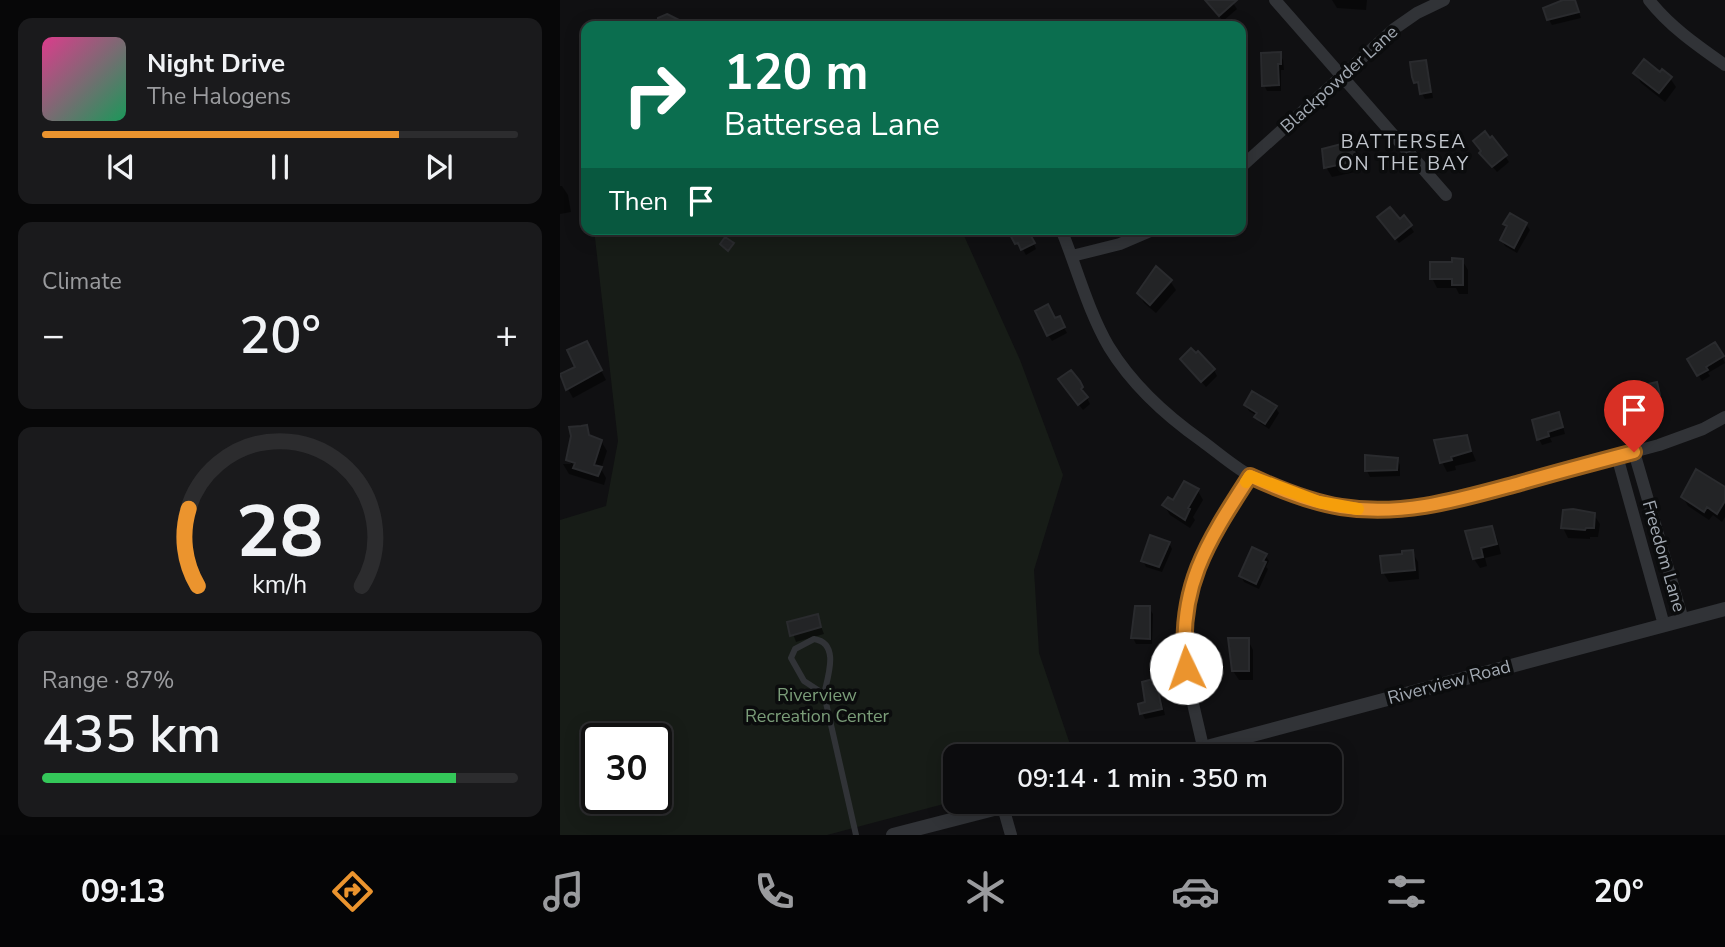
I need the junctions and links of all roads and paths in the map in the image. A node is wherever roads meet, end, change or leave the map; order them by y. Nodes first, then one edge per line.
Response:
1 (1275, 0) edge
2 (1444, 0) edge
3 (1649, 0) edge
4 (1725, 65) edge
5 (1342, 76) junction
6 (1246, 162) edge
7 (1446, 195) dead end
8 (1063, 235) edge
9 (1141, 235) edge
10 (1072, 256) junction
11 (1725, 416) edge
12 (1634, 452) junction
13 (1617, 456) junction
14 (1250, 476) junction
15 (1725, 609) edge
16 (1683, 620) junction
17 (1664, 625) junction
18 (824, 694) junction
19 (1202, 744) edge
20 (1214, 744) edge
21 (976, 814) edge
22 (1005, 814) edge
23 (856, 835) edge
24 (893, 835) edge
25 (1011, 835) edge

1 - 5 street
2 - 5 street, Blackpowder Lane
3 - 4 street
5 - 6 street, Blackpowder Lane
5 - 7 street
8 - 10 street
9 - 10 street
10 - 14 street
11 - 12 street
12 - 13 street
12 - 16 street, Freedom Lane
13 - 14 street
13 - 17 street, Freedom Lane
14 - 19 street
15 - 16 street, Riverview Road
16 - 17 street, Riverview Road
17 - 20 street, Riverview Road
18 - 18 lane
18 - 23 lane
21 - 24 street
22 - 25 street

